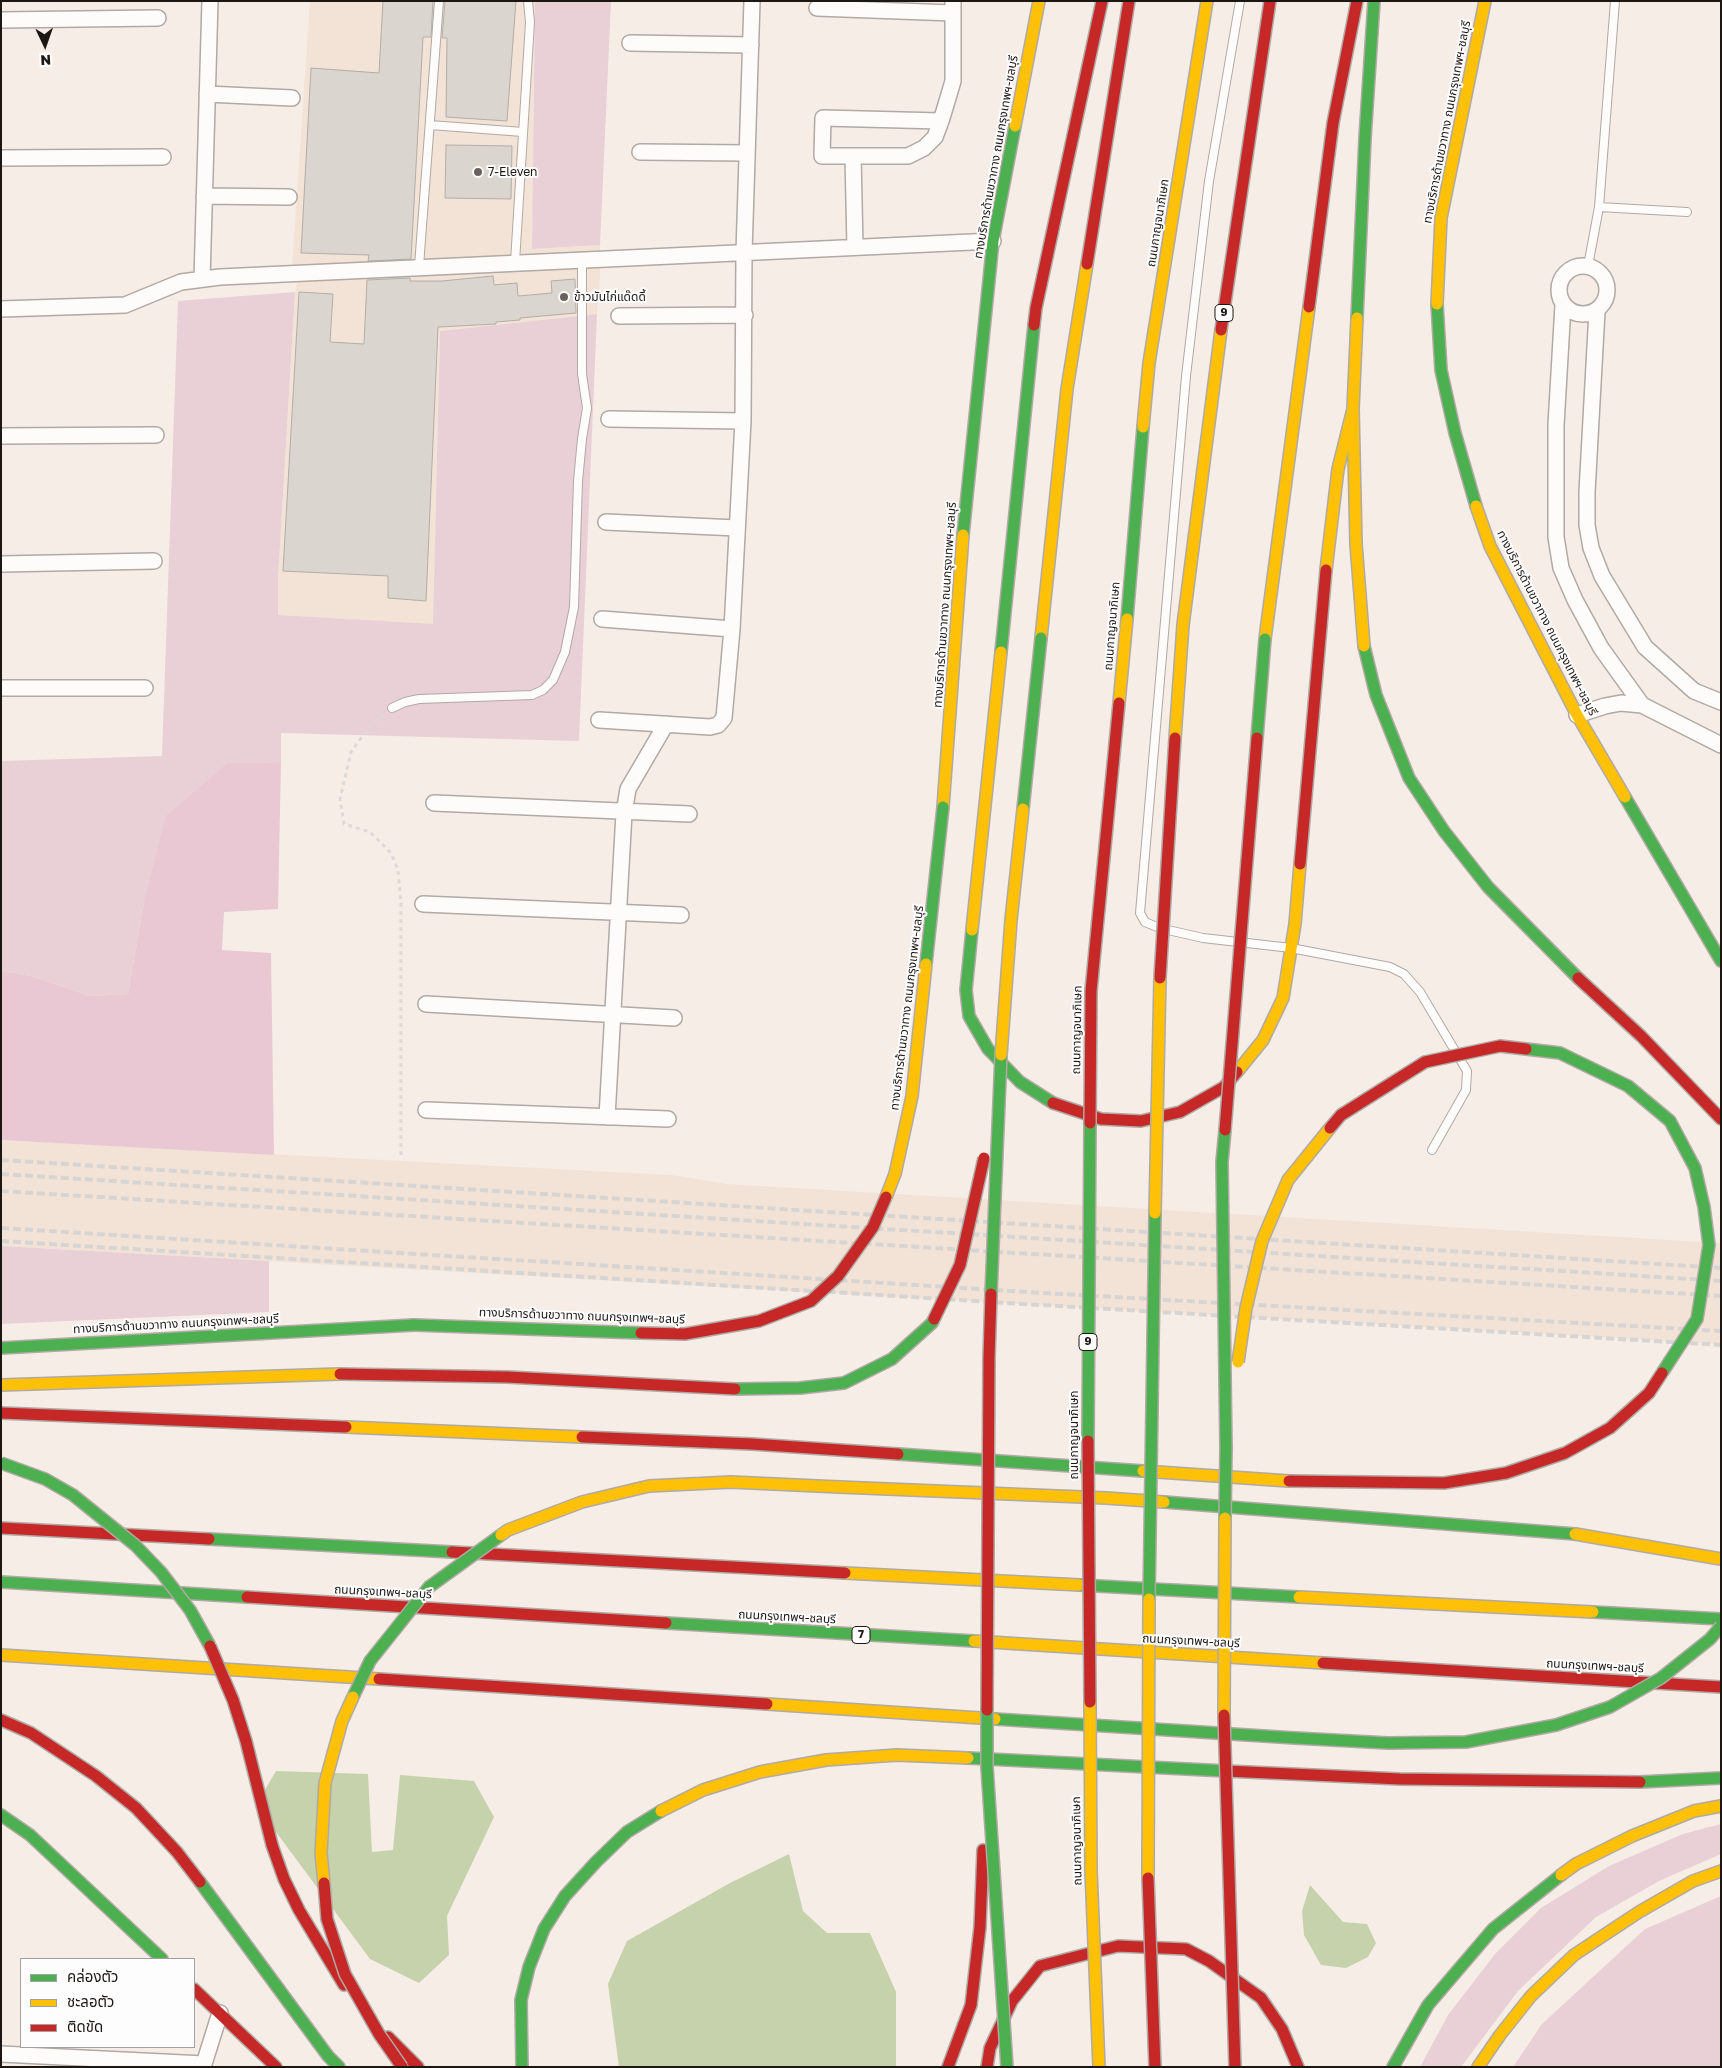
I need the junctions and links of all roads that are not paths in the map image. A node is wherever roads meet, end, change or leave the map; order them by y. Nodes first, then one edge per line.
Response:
1 (210, 1) edge
2 (439, 1) edge
3 (528, 1) edge
4 (752, 1) edge
5 (1039, 1) edge
6 (1102, 1) edge
7 (1129, 1) edge
8 (1208, 1) edge
9 (1240, 1) edge
10 (1270, 1) edge
11 (1357, 1) edge
12 (1484, 1) edge
13 (1615, 1) edge
14 (1375, 3) edge
15 (953, 7) edge
16 (817, 8) dead end
17 (158, 18) dead end
18 (1, 20) edge
19 (630, 43) dead end
20 (751, 45) junction
21 (1329, 80) dead end
22 (208, 94) junction
23 (292, 98) dead end
24 (940, 121) junction
25 (1333, 123) junction
26 (430, 124) junction
27 (523, 132) junction
28 (640, 152) dead end
29 (747, 153) junction
30 (853, 156) junction
31 (163, 157) dead end
32 (1, 158) edge
33 (204, 196) junction
34 (289, 197) dead end
35 (1599, 207) junction
36 (1686, 212) dead end
37 (993, 241) junction
38 (855, 247) junction
39 (744, 252) junction
40 (582, 259) junction
41 (515, 262) junction
42 (419, 266) junction
43 (1588, 266) junction
44 (202, 279) junction
45 (1563, 304) junction
46 (1, 309) edge
47 (1597, 311) junction
48 (745, 315) junction
49 (619, 316) dead end
50 (1353, 409) junction
51 (609, 419) dead end
52 (743, 421) junction
53 (156, 435) dead end
54 (1, 436) edge
55 (606, 522) dead end
56 (737, 528) junction
57 (154, 561) dead end
58 (1, 564) edge
59 (602, 620) dead end
60 (732, 629) junction
61 (1, 688) edge
62 (145, 688) dead end
63 (1721, 702) edge
64 (1642, 705) junction
65 (392, 708) road end
66 (1577, 715) junction
67 (599, 720) dead end
68 (666, 724) junction
69 (1721, 745) edge
70 (434, 803) dead end
71 (624, 813) junction
72 (689, 814) dead end
73 (423, 904) dead end
74 (618, 914) junction
75 (681, 915) dead end
76 (1291, 948) junction
77 (1721, 961) edge
78 (426, 1004) dead end
79 (613, 1015) junction
80 (674, 1018) dead end
81 (999, 1090) junction
82 (426, 1110) dead end
83 (607, 1117) junction
84 (668, 1119) dead end
85 (1721, 1119) edge
86 (1432, 1150) dead end
87 (1, 1348) edge
88 (1, 1386) edge
89 (1, 1413) edge
90 (1226, 1448) junction
91 (1, 1464) edge
92 (1, 1528) edge
93 (1721, 1559) edge
94 (1, 1582) edge
95 (1721, 1619) edge
96 (1721, 1626) edge
97 (1, 1655) edge
98 (1721, 1687) edge
99 (1, 1720) edge
100 (987, 1767) junction
101 (1721, 1778) edge
102 (1721, 1806) edge
103 (1, 1816) edge
104 (1721, 1871) edge
105 (161, 1958) edge
106 (195, 1990) edge
107 (220, 2014) junction
108 (1, 2054) edge
109 (203, 2066) edge
110 (276, 2067) edge
111 (338, 2067) edge
112 (402, 2067) edge
113 (418, 2067) edge
114 (522, 2067) edge
115 (948, 2067) edge
116 (987, 2067) edge
117 (1007, 2067) edge
118 (1099, 2067) edge
119 (1155, 2067) edge
120 (1235, 2067) edge
121 (1298, 2067) edge
122 (1393, 2067) edge
123 (1478, 2067) edge

1 - 22 street
2 - 26 lane
3 - 27 lane
4 - 20 street
5 - 37 main road, ทางบริการด้านขวาทาง ถนนกรุงเทพฯ-ชลบุรี
6 - 76 main road
7 - 81 main road, bridge
8 - 118 main road, ถนนกาญจนาภิเษก / 9, bridge
9 - 76 lane
10 - 119 main road, 9, bridge
11 - 25 main road
12 - 66 main road, ทางบริการด้านขวาทาง ถนนกรุงเทพฯ-ชลบุรี
13 - 35 lane
14 - 50 main road
15 - 16 street
15 - 24 street
17 - 18 street
19 - 20 street
20 - 29 street
21 - 25 main road
22 - 23 street
22 - 33 street
24 - 30 street
24 - 30 street
25 - 90 main road, bridge
26 - 27 lane
26 - 42 lane
27 - 41 lane
28 - 29 street
29 - 39 street
30 - 38 street
31 - 32 street
33 - 34 street
33 - 44 street
35 - 36 lane
35 - 43 lane
37 - 38 street
37 - 87 main road, ทางบริการด้านขวาทาง ถนนกรุงเทพฯ-ชลบุรี, bridge
38 - 39 street
39 - 40 street
39 - 48 street
40 - 41 street
40 - 65 lane
41 - 42 street
42 - 44 street
43 - 45 street
43 - 47 street
44 - 46 street
45 - 47 street
45 - 64 street
47 - 63 street
48 - 49 street
48 - 52 street
50 - 76 main road
50 - 85 main road
51 - 52 street
52 - 56 street
53 - 54 street
55 - 56 street
56 - 60 street
57 - 58 street
59 - 60 street
60 - 68 street
61 - 62 street
64 - 66 street
64 - 69 street
66 - 77 main road, ทางบริการด้านขวาทาง ถนนกรุงเทพฯ-ชลบุรี
67 - 68 street
68 - 71 street
70 - 71 street
71 - 72 street
71 - 74 street
73 - 74 street
74 - 75 street
74 - 79 street
76 - 86 lane
78 - 79 street
79 - 80 street
79 - 83 street
81 - 88 main road, bridge
81 - 100 main road, bridge
82 - 83 street
83 - 84 street
89 - 90 main road, bridge
90 - 120 main road, bridge
91 - 113 main road, bridge
92 - 95 main road
93 - 112 main road, bridge
94 - 98 main road, ถนนกรุงเทพฯ-ชลบุรี / 7
96 - 97 main road, bridge
99 - 111 main road
100 - 115 main road, bridge
100 - 117 main road, bridge
101 - 114 main road
102 - 122 main road
103 - 105 main road
104 - 123 main road
106 - 107 main road
107 - 109 street
107 - 110 main road
108 - 109 street
116 - 121 main road

